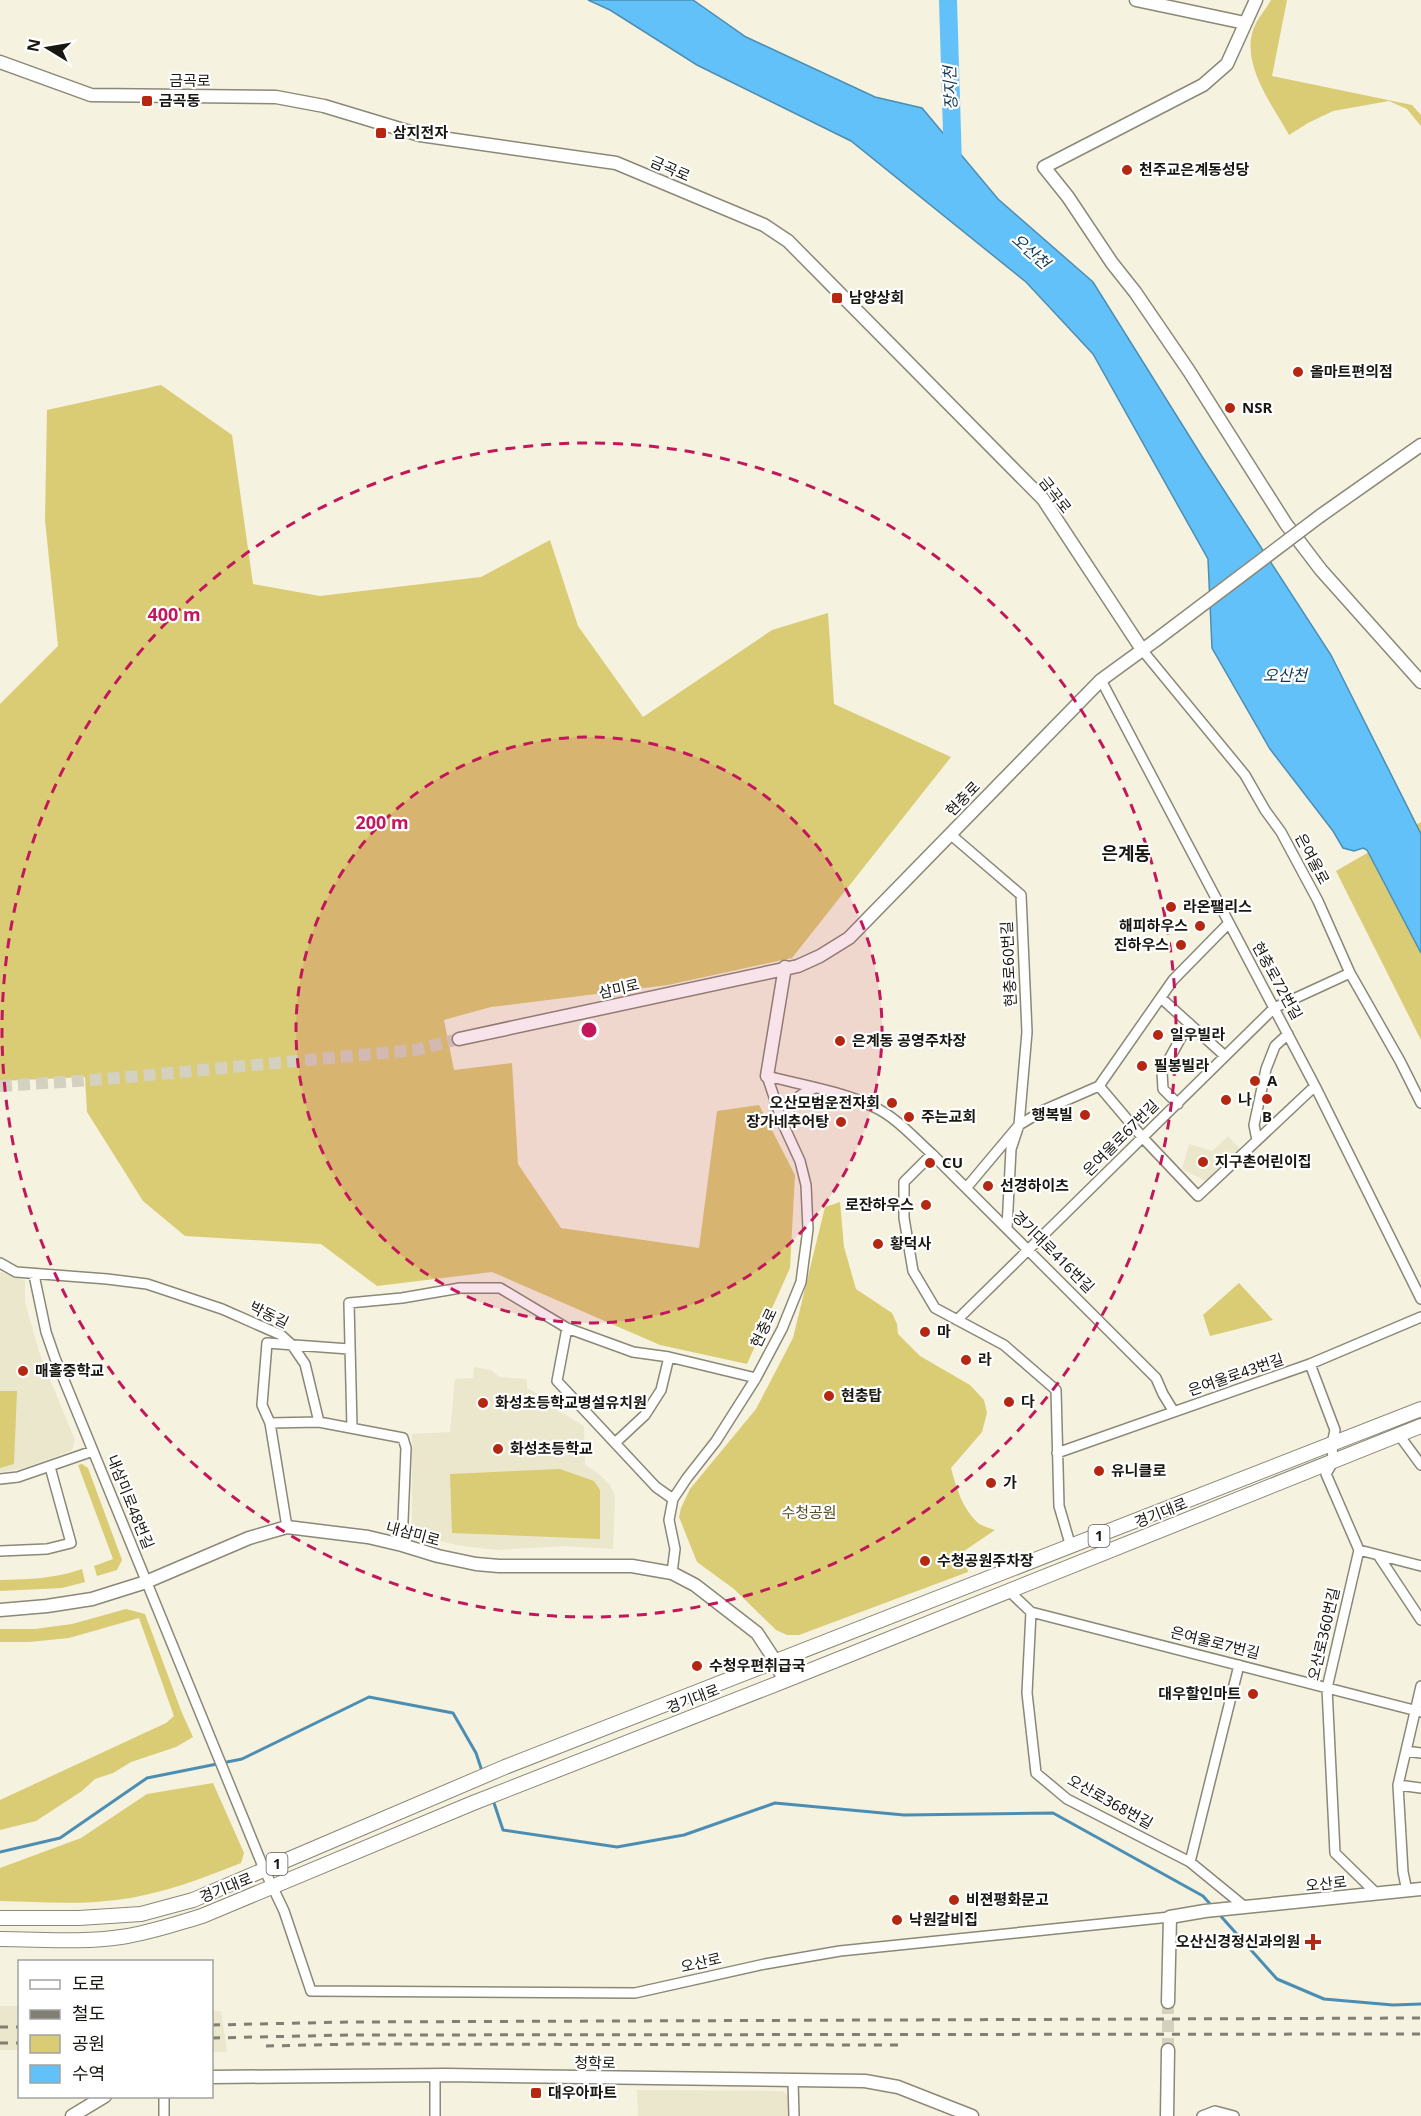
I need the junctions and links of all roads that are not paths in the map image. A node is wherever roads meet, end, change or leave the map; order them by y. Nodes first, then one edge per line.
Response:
1 (1136, 0) edge
2 (1256, 0) edge
3 (1245, 23) junction
4 (0, 62) edge
5 (1421, 445) edge
6 (1143, 651) junction
7 (1101, 681) junction
8 (1421, 682) edge
9 (950, 834) junction
10 (1228, 924) junction
11 (785, 967) junction
12 (1350, 974) junction
13 (1161, 998) junction
14 (1274, 1008) junction
15 (1189, 1023) junction
16 (1288, 1034) junction
17 (459, 1040) tunnel mouth
18 (1226, 1056) junction
19 (767, 1076) junction
20 (1099, 1086) junction
21 (1315, 1086) junction
22 (815, 1088) junction
23 (1421, 1103) edge
24 (1178, 1104) junction
25 (783, 1124) junction
26 (1019, 1125) junction
27 (1143, 1138) junction
28 (1257, 1140) junction
29 (932, 1154) junction
30 (967, 1187) junction
31 (1007, 1228) junction
32 (1029, 1250) junction
33 (0, 1263) edge
34 (34, 1275) junction
35 (1421, 1299) edge
36 (1421, 1317) edge
37 (957, 1320) junction
38 (567, 1328) junction
39 (292, 1345) junction
40 (350, 1349) junction
41 (669, 1358) junction
42 (1310, 1364) junction
43 (756, 1378) junction
44 (1421, 1410) edge
45 (1174, 1412) junction
46 (319, 1422) junction
47 (270, 1423) junction
48 (1421, 1426) edge
49 (352, 1428) junction
50 (1399, 1435) junction
51 (615, 1443) junction
52 (1332, 1444) junction
53 (93, 1451) junction
54 (1057, 1454) junction
55 (1333, 1462) junction
56 (1421, 1465) edge
57 (50, 1467) junction
58 (0, 1479) edge
59 (673, 1499) junction
60 (287, 1527) junction
61 (402, 1545) junction
62 (1071, 1547) junction
63 (1359, 1550) junction
64 (0, 1551) edge
65 (1378, 1555) junction
66 (1421, 1566) edge
67 (672, 1573) junction
68 (146, 1582) junction
69 (1009, 1591) junction
70 (0, 1610) edge
71 (1031, 1612) junction
72 (1421, 1620) edge
73 (777, 1662) junction
74 (1239, 1665) junction
75 (784, 1681) junction
76 (1421, 1686) edge
77 (1327, 1688) junction
78 (1418, 1711) edge
79 (1406, 1751) junction
80 (1421, 1753) edge
81 (1398, 1785) junction
82 (1421, 1788) edge
83 (1190, 1862) junction
84 (264, 1869) junction
85 (272, 1887) junction
86 (1421, 1889) edge
87 (1407, 1891) junction
88 (1377, 1894) junction
89 (1239, 1908) junction
90 (1170, 1917) junction
91 (0, 1918) edge
92 (0, 1939) edge
93 (1168, 2002) tunnel mouth
94 (1168, 2050) tunnel mouth
95 (435, 2075) junction
96 (213, 2077) edge
97 (793, 2081) junction
98 (103, 2098) edge
99 (164, 2098) edge
100 (72, 2116) edge
101 (164, 2116) edge
102 (435, 2116) edge
103 (794, 2116) edge
104 (972, 2116) edge
105 (1167, 2116) edge
106 (1202, 2116) edge
107 (1233, 2116) edge

1 - 3 street
2 - 3 street
3 - 8 street
4 - 6 street, 금곡로
5 - 6 street, 현충로, bridge
6 - 7 street, 현충로
6 - 12 street, 은여울로
7 - 9 street, 현충로
7 - 10 street, 현충로72번길
9 - 11 street, 현충로
9 - 26 street, 현충로60번길
10 - 13 street
10 - 14 street, 현충로72번길
11 - 17 street, 삼미로
11 - 19 street
12 - 14 street, 은여울로67번길
12 - 23 street, 은여울로
13 - 15 street
13 - 20 street
14 - 16 street, 현충로72번길
14 - 18 street, 은여울로67번길
15 - 18 street
15 - 24 street, 은여울로67번길
16 - 21 street, 현충로72번길
16 - 28 street
18 - 24 street, 은여울로67번길
19 - 22 street, 경기대로416번길
19 - 25 street, 현충로
20 - 26 street
20 - 27 street
21 - 28 street
21 - 35 street, 현충로72번길
22 - 25 street
22 - 29 street, 경기대로416번길
24 - 27 street, 은여울로67번길
25 - 43 street, 현충로
26 - 30 street
26 - 31 street, 현충로60번길
27 - 28 street
27 - 32 street, 은여울로67번길
29 - 30 street, 경기대로416번길
29 - 37 street
30 - 31 street, 경기대로416번길
31 - 32 street, 경기대로416번길
32 - 37 street, 은여울로67번길
32 - 45 street, 경기대로416번길
33 - 34 street, 박동길
34 - 39 street, 박동길
34 - 53 street, 내삼미로48번길
36 - 42 street, 은여울로43번길
37 - 54 street
38 - 40 street
38 - 41 street
38 - 51 street
39 - 40 street
39 - 46 street, 박동길
39 - 47 street
40 - 49 street
41 - 43 street
41 - 51 street
42 - 45 street, 은여울로43번길
42 - 52 street
43 - 59 street, 현충로
44 - 52 main road, 경기대로 / 1
45 - 54 street, 은여울로43번길
46 - 47 street
46 - 49 street
47 - 60 street
48 - 50 main road, 경기대로 / 1
49 - 61 street
50 - 55 main road, 경기대로 / 1
50 - 56 street
51 - 59 street
52 - 55 street
52 - 62 main road, 경기대로 / 1
53 - 57 street
53 - 68 street, 내삼미로48번길
54 - 62 street
55 - 63 street
55 - 69 main road, 경기대로 / 1
57 - 58 street
57 - 64 street
59 - 67 street, 현충로
60 - 61 street, 내삼미로
60 - 68 street, 내삼미로
61 - 67 street, 내삼미로
62 - 73 main road, 경기대로 / 1
63 - 65 street
63 - 77 street, 오산로360번길
65 - 66 street
65 - 72 street
67 - 73 street, 내삼미로
68 - 70 street, 내삼미로
68 - 84 street, 내삼미로48번길
69 - 71 street, 은여울로7번길
69 - 75 main road, 경기대로 / 1
71 - 74 street, 은여울로7번길
71 - 83 street, 오산로368번길
73 - 75 street, 내삼미로
73 - 84 main road, 경기대로 / 1
74 - 77 street, 은여울로7번길
74 - 83 street
75 - 85 main road, 경기대로 / 1
76 - 78 street
77 - 78 street, 은여울로7번길
77 - 88 street, 오산로360번길
78 - 79 street
79 - 80 street
79 - 81 street
81 - 82 street
81 - 87 street
83 - 89 street, 오산로368번길
84 - 85 street, 내삼미로48번길
84 - 91 main road, 경기대로 / 1
85 - 90 street, 오산로 / 1
85 - 92 main road, 경기대로 / 1
86 - 87 street, 오산로
87 - 88 street, 오산로
88 - 89 street, 오산로
89 - 90 street, 오산로 / 1
90 - 93 street
94 - 105 street
95 - 96 street, 청학로
95 - 97 street, 청학로
95 - 102 street
97 - 103 street
97 - 104 street, 청학로
98 - 100 street
99 - 101 street
106 - 107 street

